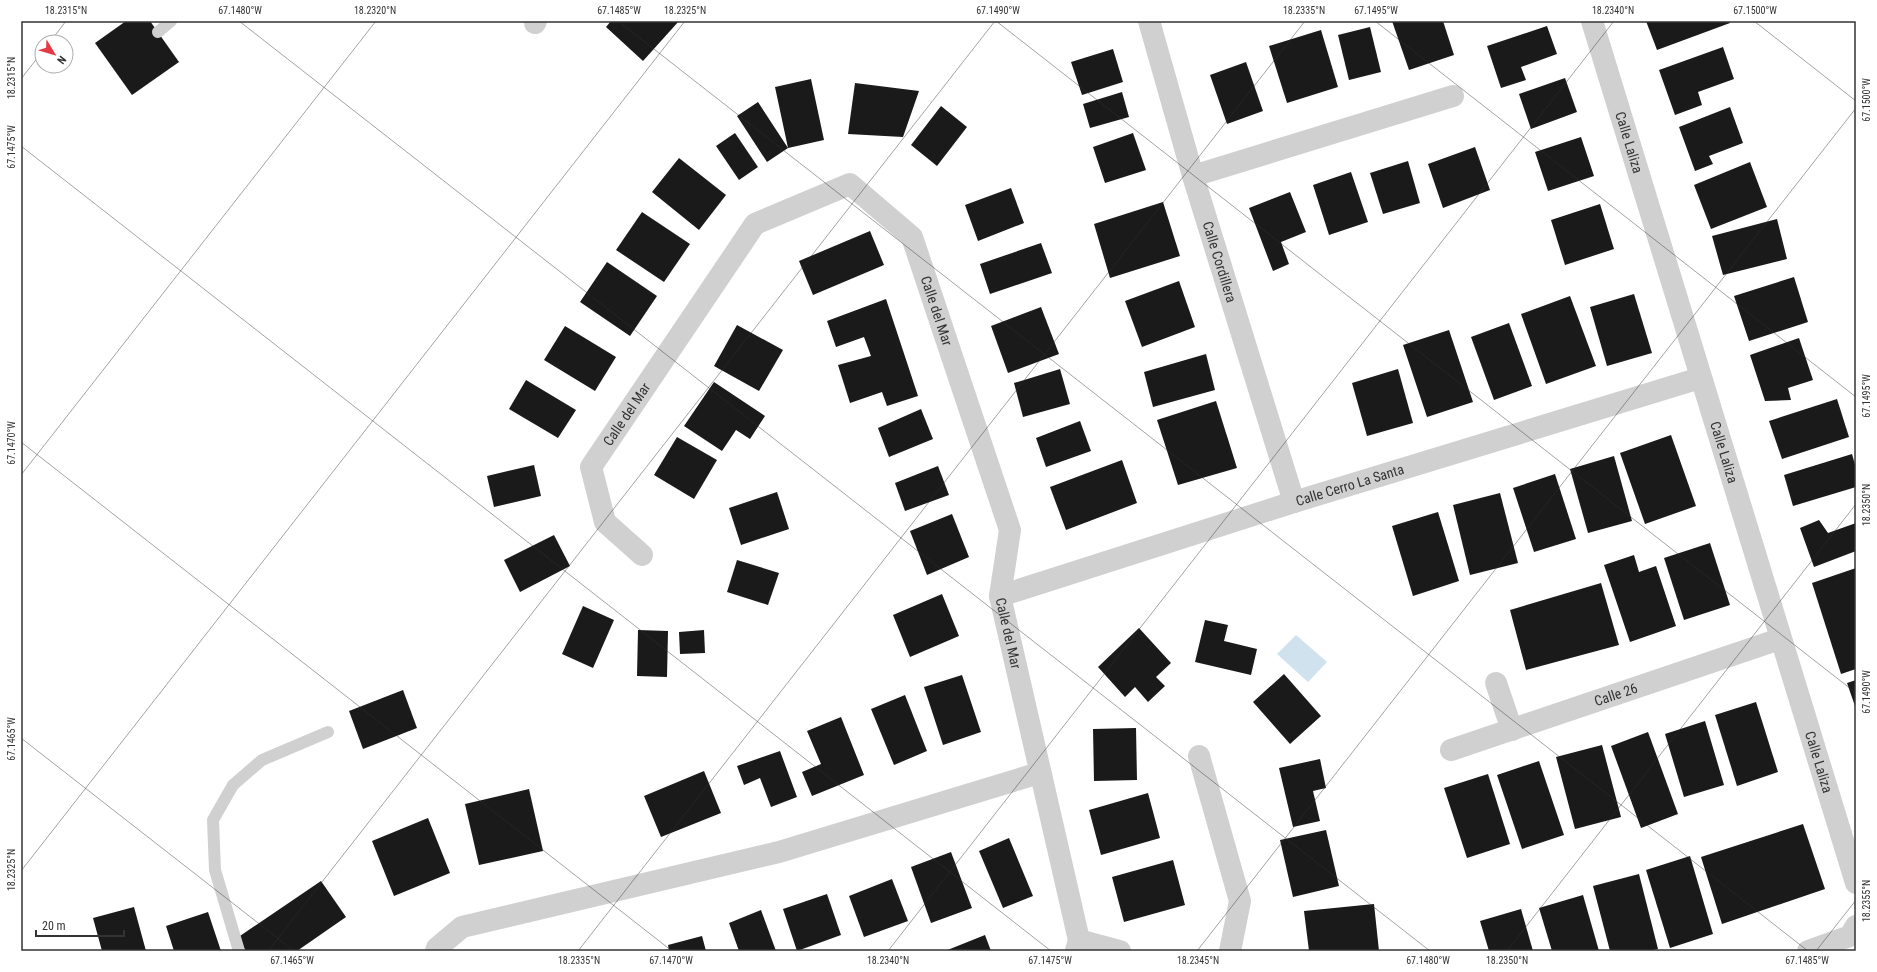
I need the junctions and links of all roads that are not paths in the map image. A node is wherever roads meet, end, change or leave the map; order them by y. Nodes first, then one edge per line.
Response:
1 (171, 21) edge
2 (1149, 21) edge
3 (1592, 21) edge
4 (158, 32) dead end
5 (1453, 96) dead end
6 (1193, 176) junction
7 (1700, 378) junction
8 (1294, 502) junction
9 (642, 555) dead end
10 (1000, 596) junction
11 (1780, 639) junction
12 (1496, 683) dead end
13 (1512, 730) junction
14 (328, 732) dead end
15 (1451, 750) dead end
16 (1199, 756) dead end
17 (1039, 773) junction
18 (1856, 883) edge
19 (1856, 926) edge
20 (1077, 946) edge
21 (238, 951) edge
22 (436, 951) edge
23 (1120, 951) edge
24 (1230, 951) edge
25 (1808, 951) edge

1 - 4 lane
2 - 6 street, Calle Cordillera
3 - 7 street, Calle Laliza
5 - 6 street
6 - 8 street, Calle Cordillera
7 - 8 street, Calle Cerro La Santa
7 - 11 street, Calle Laliza
8 - 10 street, Calle Cerro La Santa
9 - 10 street, Calle del Mar
10 - 17 street, Calle del Mar
11 - 13 street, Calle 26
11 - 18 street, Calle Laliza
12 - 13 street
13 - 15 street, Calle 26
14 - 21 lane
16 - 24 street
17 - 20 street, Calle del Mar
17 - 22 street
19 - 25 street
20 - 23 street

